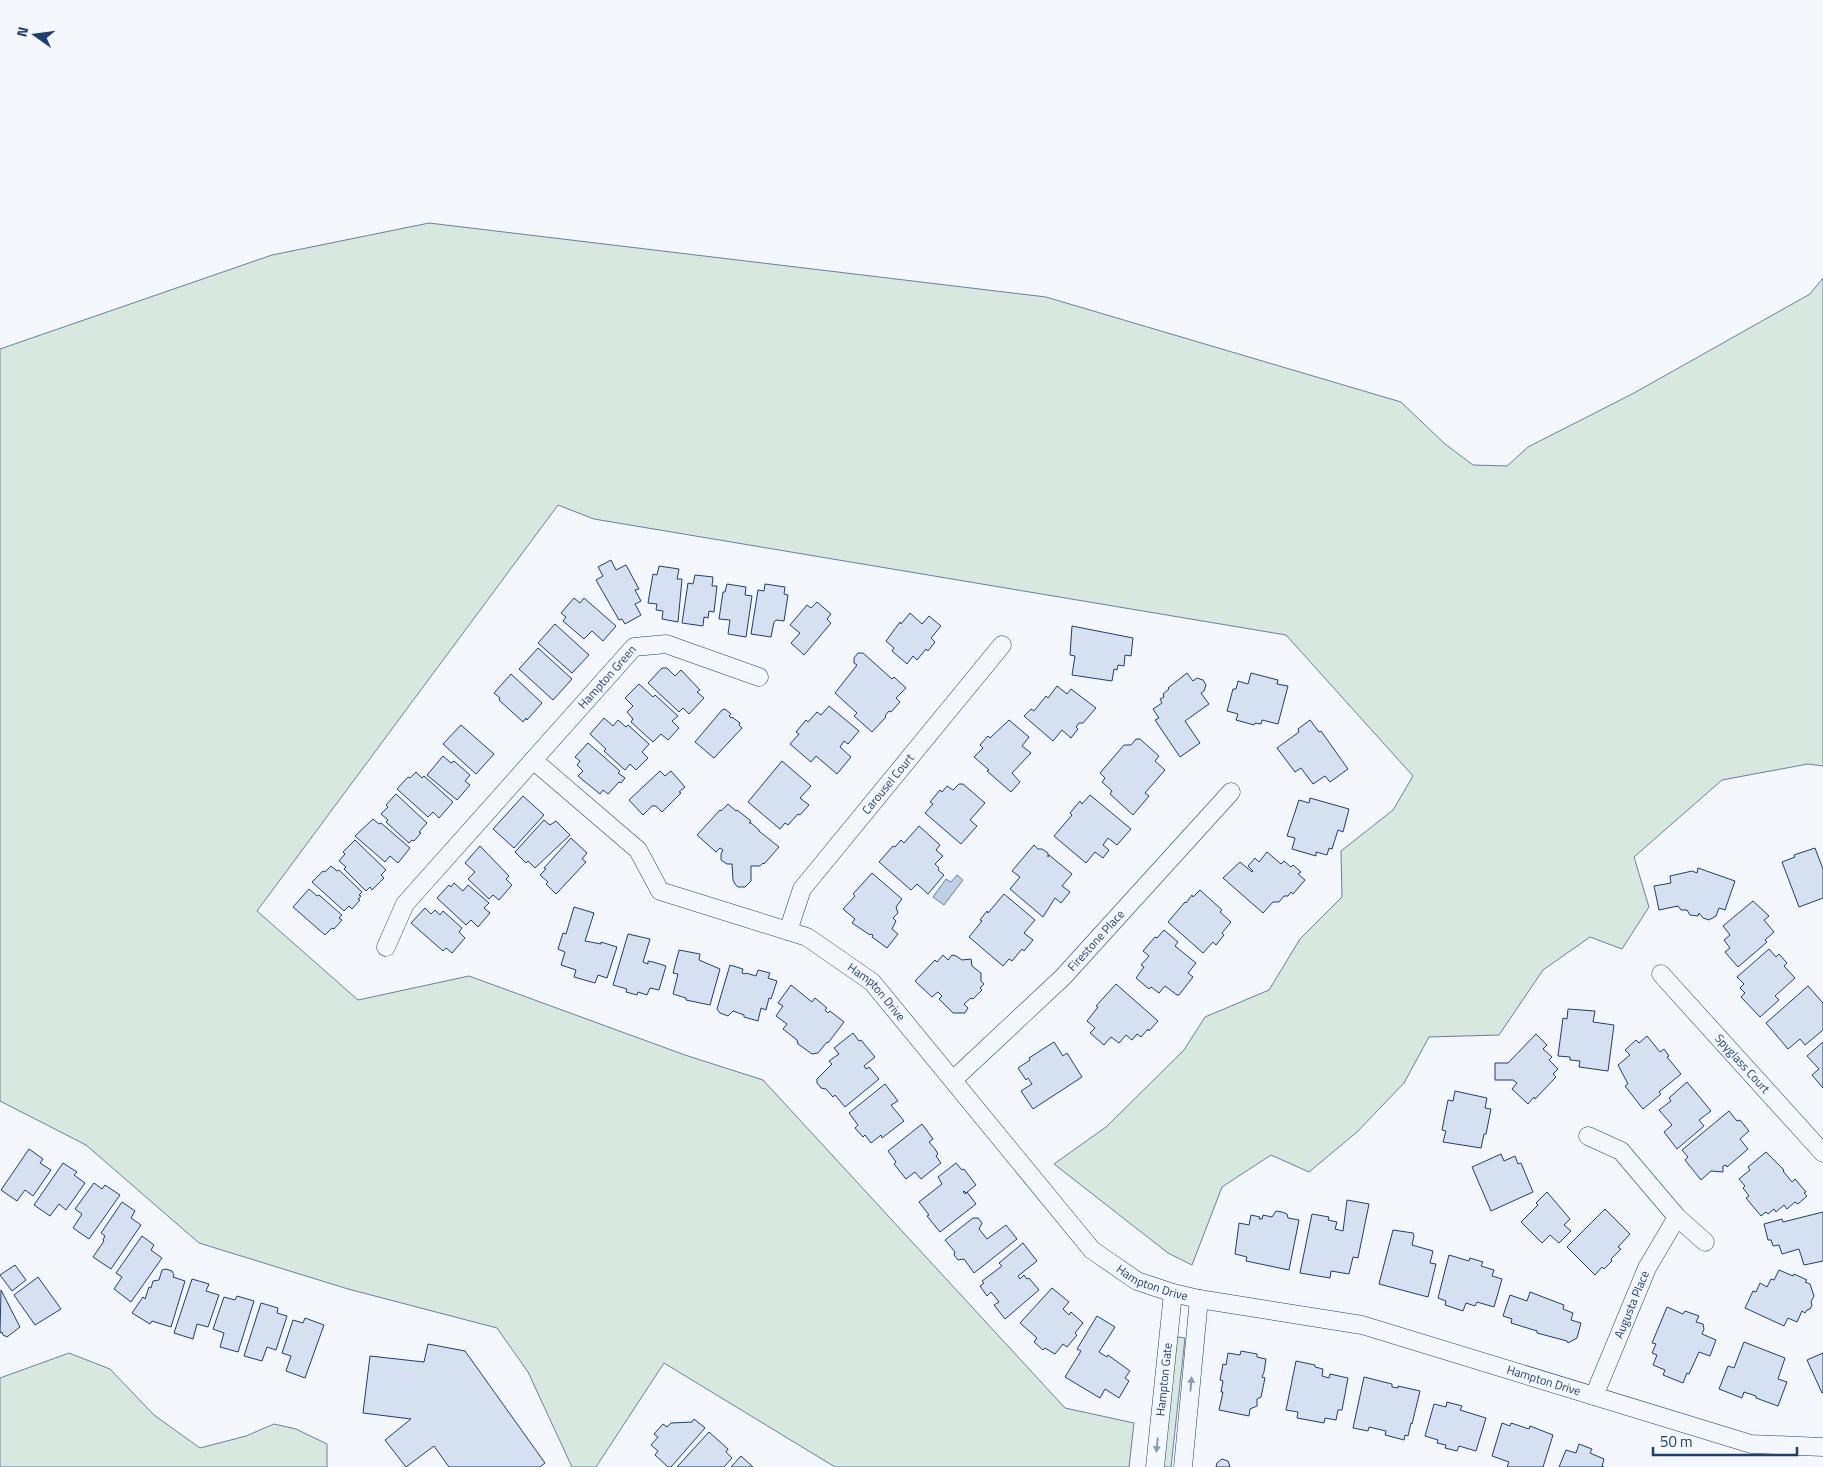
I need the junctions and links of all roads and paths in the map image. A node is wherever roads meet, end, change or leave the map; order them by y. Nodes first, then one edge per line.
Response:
1 (1002, 645) dead end
2 (759, 677) dead end
3 (533, 760) junction
4 (1231, 792) dead end
5 (788, 931) junction
6 (386, 948) dead end
7 (1661, 974) dead end
8 (953, 1080) junction
9 (1588, 1136) dead end
10 (1823, 1153) edge
11 (1677, 1217) junction
12 (1705, 1242) dead end
13 (1173, 1293) junction
14 (1199, 1299) junction
15 (1594, 1396) junction
16 (1823, 1447) edge
17 (1155, 1467) edge
18 (1183, 1467) edge

1 - 5 street, Carousel Court
2 - 3 street, Hampton Green
3 - 5 street, Hampton Drive
3 - 6 street, Hampton Green
4 - 8 street, Firestone Place
5 - 8 street, Hampton Drive
7 - 10 street, Spyglass Court
8 - 13 street, Hampton Drive
9 - 11 street
11 - 12 street
11 - 15 street, Augusta Place
13 - 14 street, Hampton Drive
13 -> 17 street, Hampton Gate
14 - 15 street, Hampton Drive
18 -> 14 street
15 - 16 street, Hampton Drive

